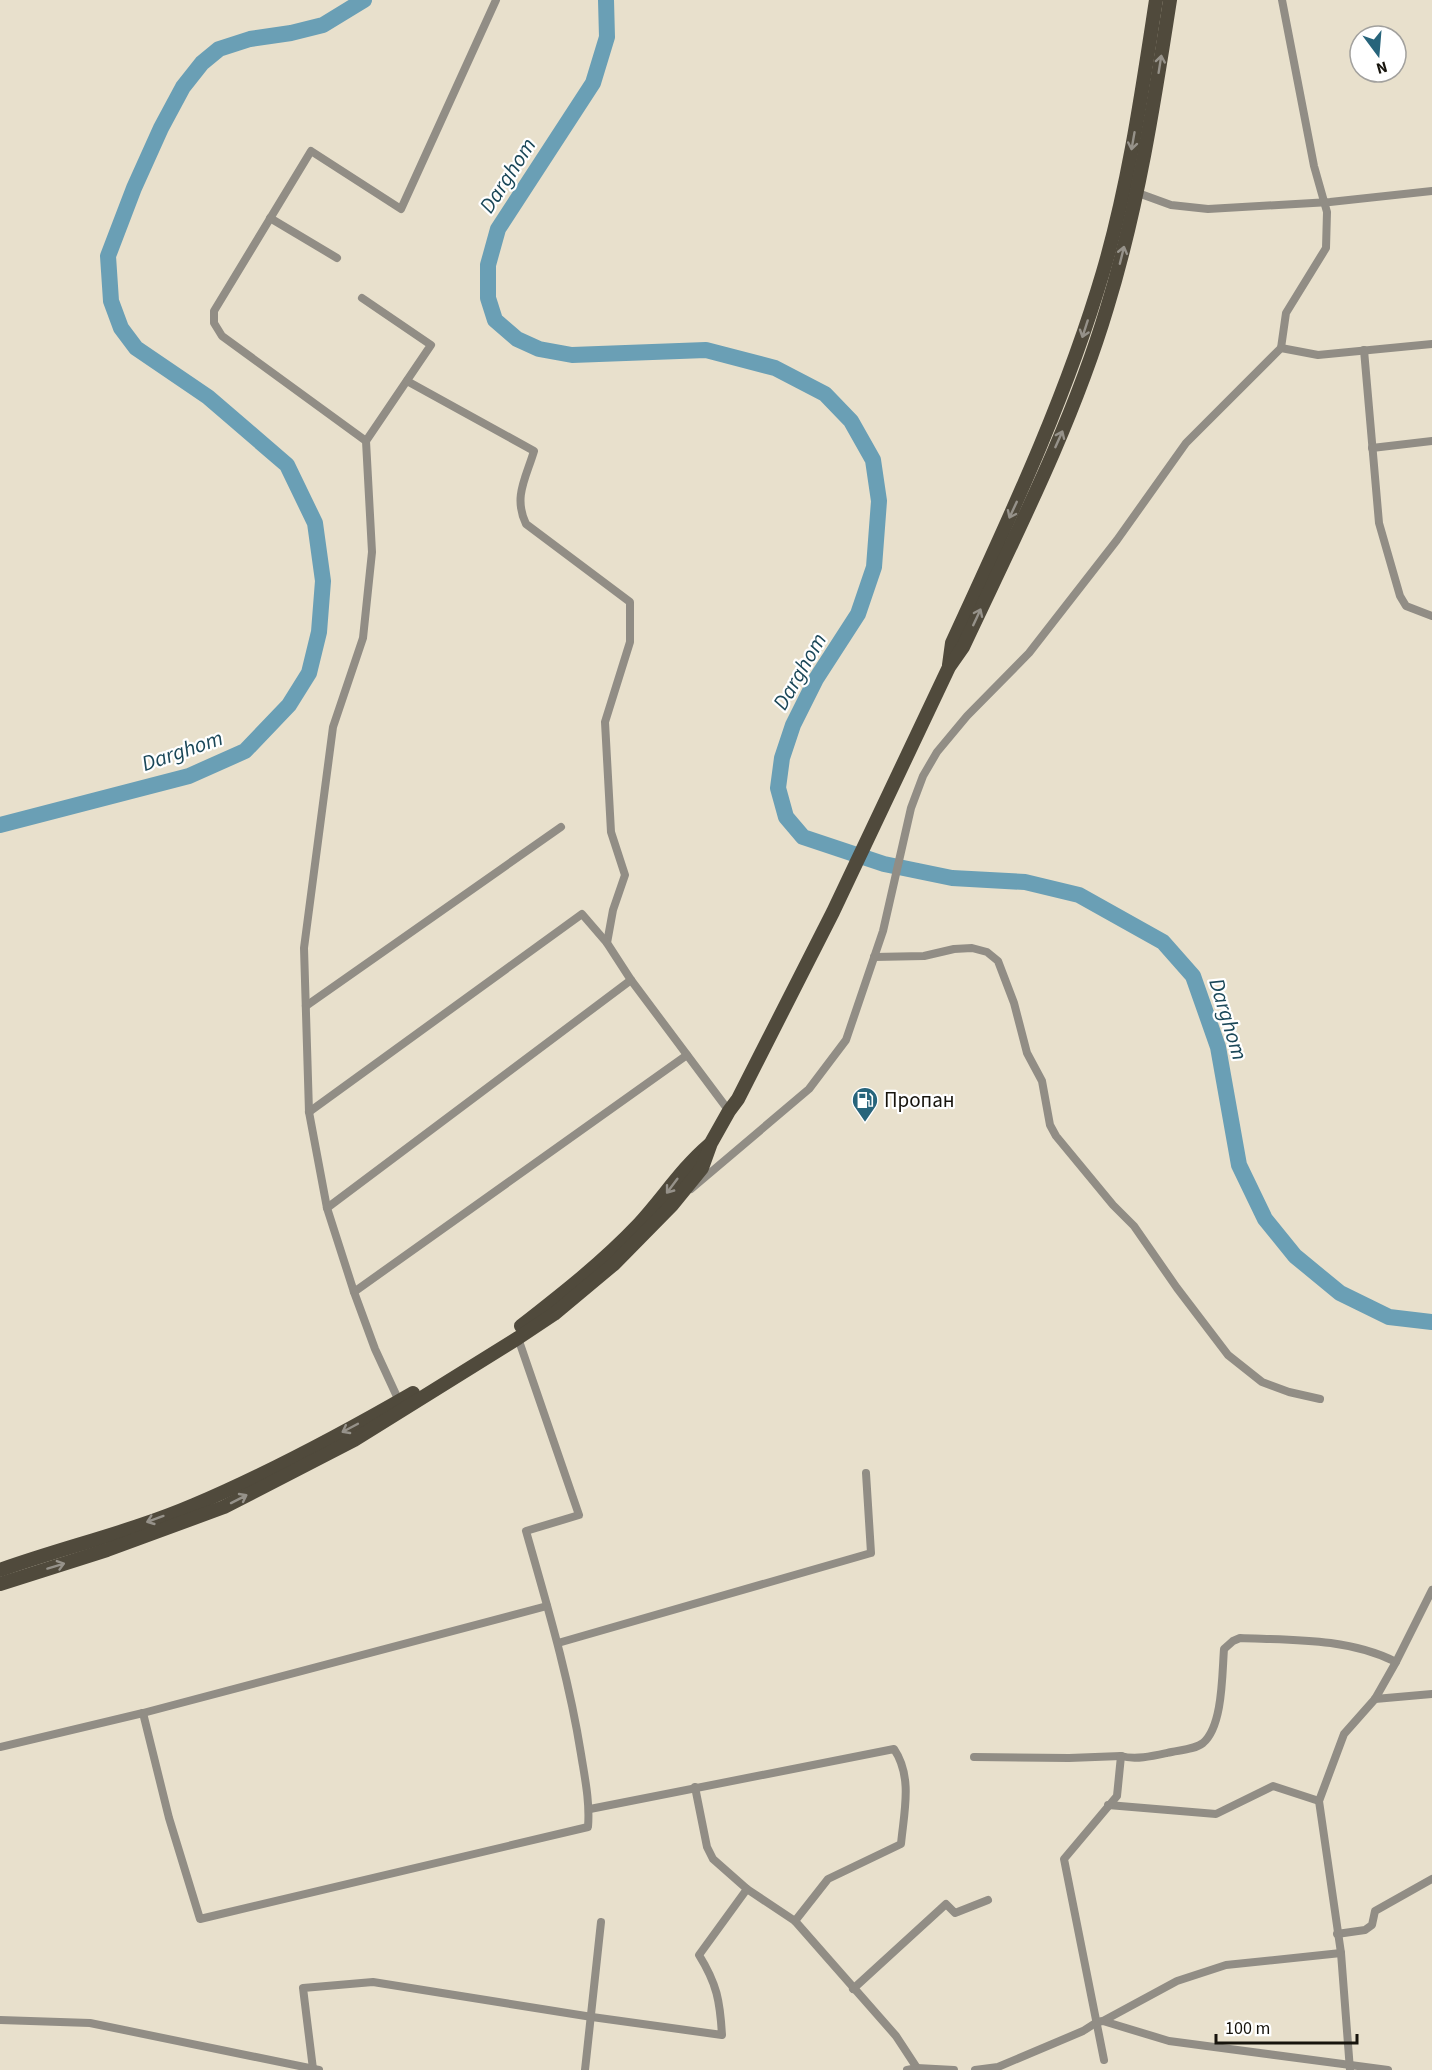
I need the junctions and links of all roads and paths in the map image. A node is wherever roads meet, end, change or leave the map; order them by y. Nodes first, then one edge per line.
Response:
1 (496, 0) edge
2 (1156, 0) edge
3 (1170, 0) edge
4 (1282, 0) edge
5 (1432, 191) edge
6 (1137, 193) junction
7 (1322, 201) junction
8 (270, 218) junction
9 (337, 258) dead end
10 (362, 298) dead end
11 (1432, 344) edge
12 (1281, 348) junction
13 (1364, 350) junction
14 (407, 381) junction
15 (366, 441) junction
16 (1432, 441) edge
17 (1372, 448) junction
18 (1432, 616) edge
19 (949, 667) junction
20 (561, 827) dead end
21 (607, 943) junction
22 (874, 957) junction
23 (631, 981) junction
24 (306, 1006) junction
25 (687, 1055) junction
26 (729, 1111) junction
27 (309, 1112) junction
28 (711, 1143) junction
29 (672, 1205) junction
30 (327, 1208) junction
31 (354, 1292) junction
32 (518, 1338) junction
33 (1320, 1399) dead end
34 (399, 1401) junction
35 (866, 1473) dead end
36 (195, 1511) junction
37 (0, 1570) edge
38 (0, 1584) edge
39 (1432, 1590) edge
40 (547, 1606) junction
41 (558, 1643) junction
42 (1396, 1662) junction
43 (1432, 1694) edge
44 (1375, 1699) junction
45 (143, 1713) junction
46 (0, 1747) edge
47 (1121, 1756) junction
48 (974, 1757) dead end
49 (695, 1787) junction
50 (1319, 1802) junction
51 (1108, 1805) junction
52 (590, 1809) junction
53 (1432, 1879) edge
54 (747, 1889) junction
55 (988, 1900) dead end
56 (795, 1921) junction
57 (601, 1922) dead end
58 (1337, 1934) junction
59 (1341, 1953) junction
60 (853, 1989) junction
61 (592, 2018) junction
62 (0, 2020) edge
63 (1100, 2022) junction
64 (1104, 2060) dead end
65 (917, 2068) junction
66 (1351, 2068) edge
67 (316, 2069) edge
68 (585, 2070) edge
69 (907, 2070) edge
70 (954, 2070) edge
71 (975, 2070) edge
72 (1388, 2070) edge

1 - 8 street
2 -> 19 main road
6 -> 3 main road
4 - 7 street
5 - 7 street
6 - 7 street
19 -> 6 main road
7 - 12 street
8 - 9 street
8 - 15 street
10 - 14 street
11 - 13 street
12 - 13 street
12 - 22 street
13 - 17 street
14 - 15 street
14 - 21 street
15 - 24 street
16 - 17 street
17 - 18 street
19 - 26 main road
20 - 24 street
21 - 23 street
21 - 27 street
22 - 29 street
22 - 33 street
23 - 25 street
23 - 30 street
24 - 27 street
25 - 26 street
25 - 31 street
26 - 28 main road
27 - 30 street
28 - 29 main road
28 -> 34 main road
29 - 32 main road
30 - 31 street
31 - 34 street
36 -> 32 main road
32 - 40 street
34 -> 36 main road
35 - 41 street
36 -> 37 main road
38 -> 36 main road
39 - 42 street
40 - 41 street
40 - 45 street
41 - 52 street
42 - 44 street
42 - 47 street
43 - 44 street
44 - 50 street
45 - 46 street
45 - 52 street
47 - 48 street
47 - 51 street
49 - 52 street
49 - 54 street
49 - 56 street
50 - 51 street
50 - 58 street
51 - 63 street
53 - 58 street
54 - 56 street
54 - 61 street
55 - 60 street
56 - 60 street
57 - 61 street
58 - 59 street
59 - 63 street
59 - 66 street
60 - 65 street
61 - 67 street
61 - 68 street
62 - 67 street
63 - 64 street
63 - 66 street
63 - 71 street
65 - 69 street
65 - 70 street
66 - 72 street

